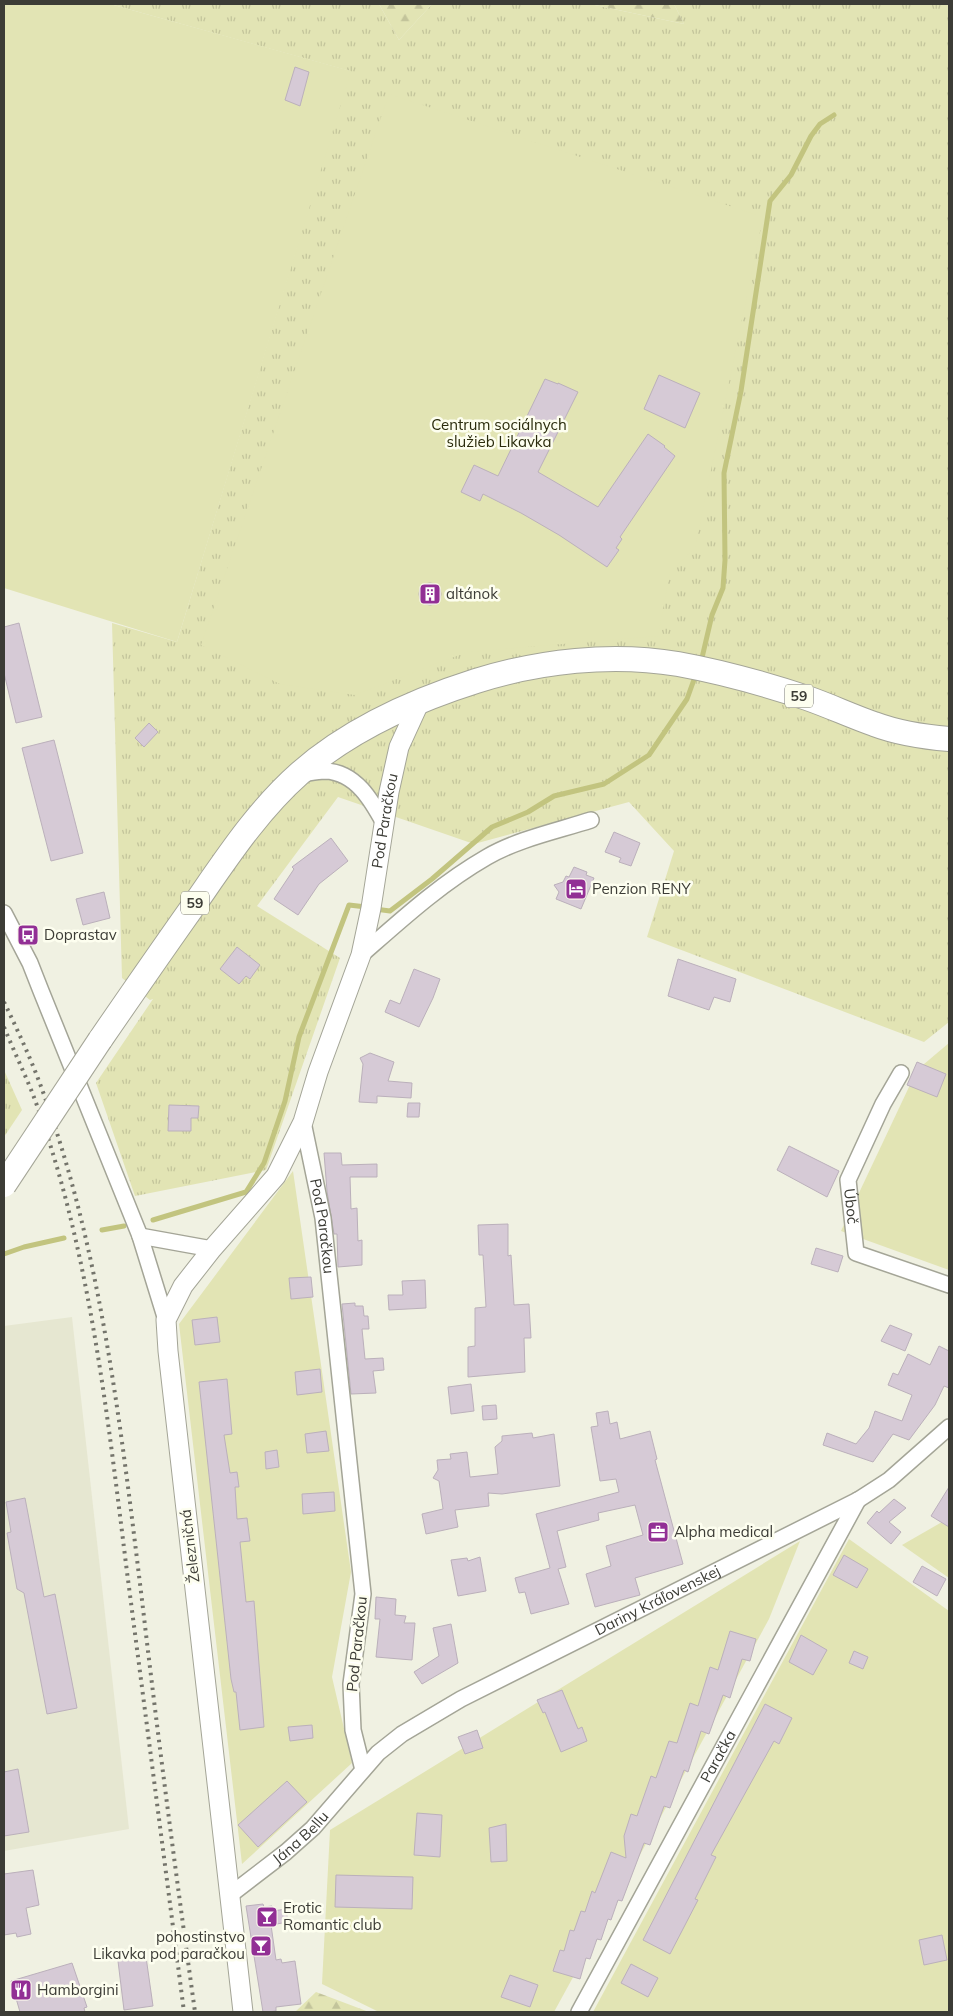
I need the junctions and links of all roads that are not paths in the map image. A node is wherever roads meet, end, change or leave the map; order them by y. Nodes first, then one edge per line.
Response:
1 (421, 699) junction
2 (949, 740) edge
3 (299, 774) junction
4 (592, 820) dead end
5 (385, 825) junction
6 (4, 913) edge
7 (361, 955) junction
8 (901, 1073) dead end
9 (303, 1122) junction
10 (4, 1185) edge
11 (140, 1236) junction
12 (212, 1249) junction
13 (949, 1284) edge
14 (166, 1320) junction
15 (949, 1427) edge
16 (858, 1500) junction
17 (363, 1770) junction
18 (230, 1895) junction
19 (243, 2012) edge
20 (579, 2012) edge

1 - 2 main road, 59
1 - 3 main road, 59
1 - 5 street, Pod Paračkou
3 - 5 street
3 - 10 main road, 59, bridge
4 - 7 street
5 - 7 street, Pod Paračkou
6 - 11 street
7 - 9 street, Pod Paračkou
8 - 13 street, Úboč
9 - 12 street
9 - 17 street, Pod Paračkou
11 - 12 street
11 - 14 street
12 - 14 street
14 - 18 street, Železničná
15 - 16 street, Dariny Kráľovenskej
16 - 17 street, Dariny Kráľovenskej
16 - 20 street, Paračka
17 - 18 street, Jána Bellu
18 - 19 street, Železničná

